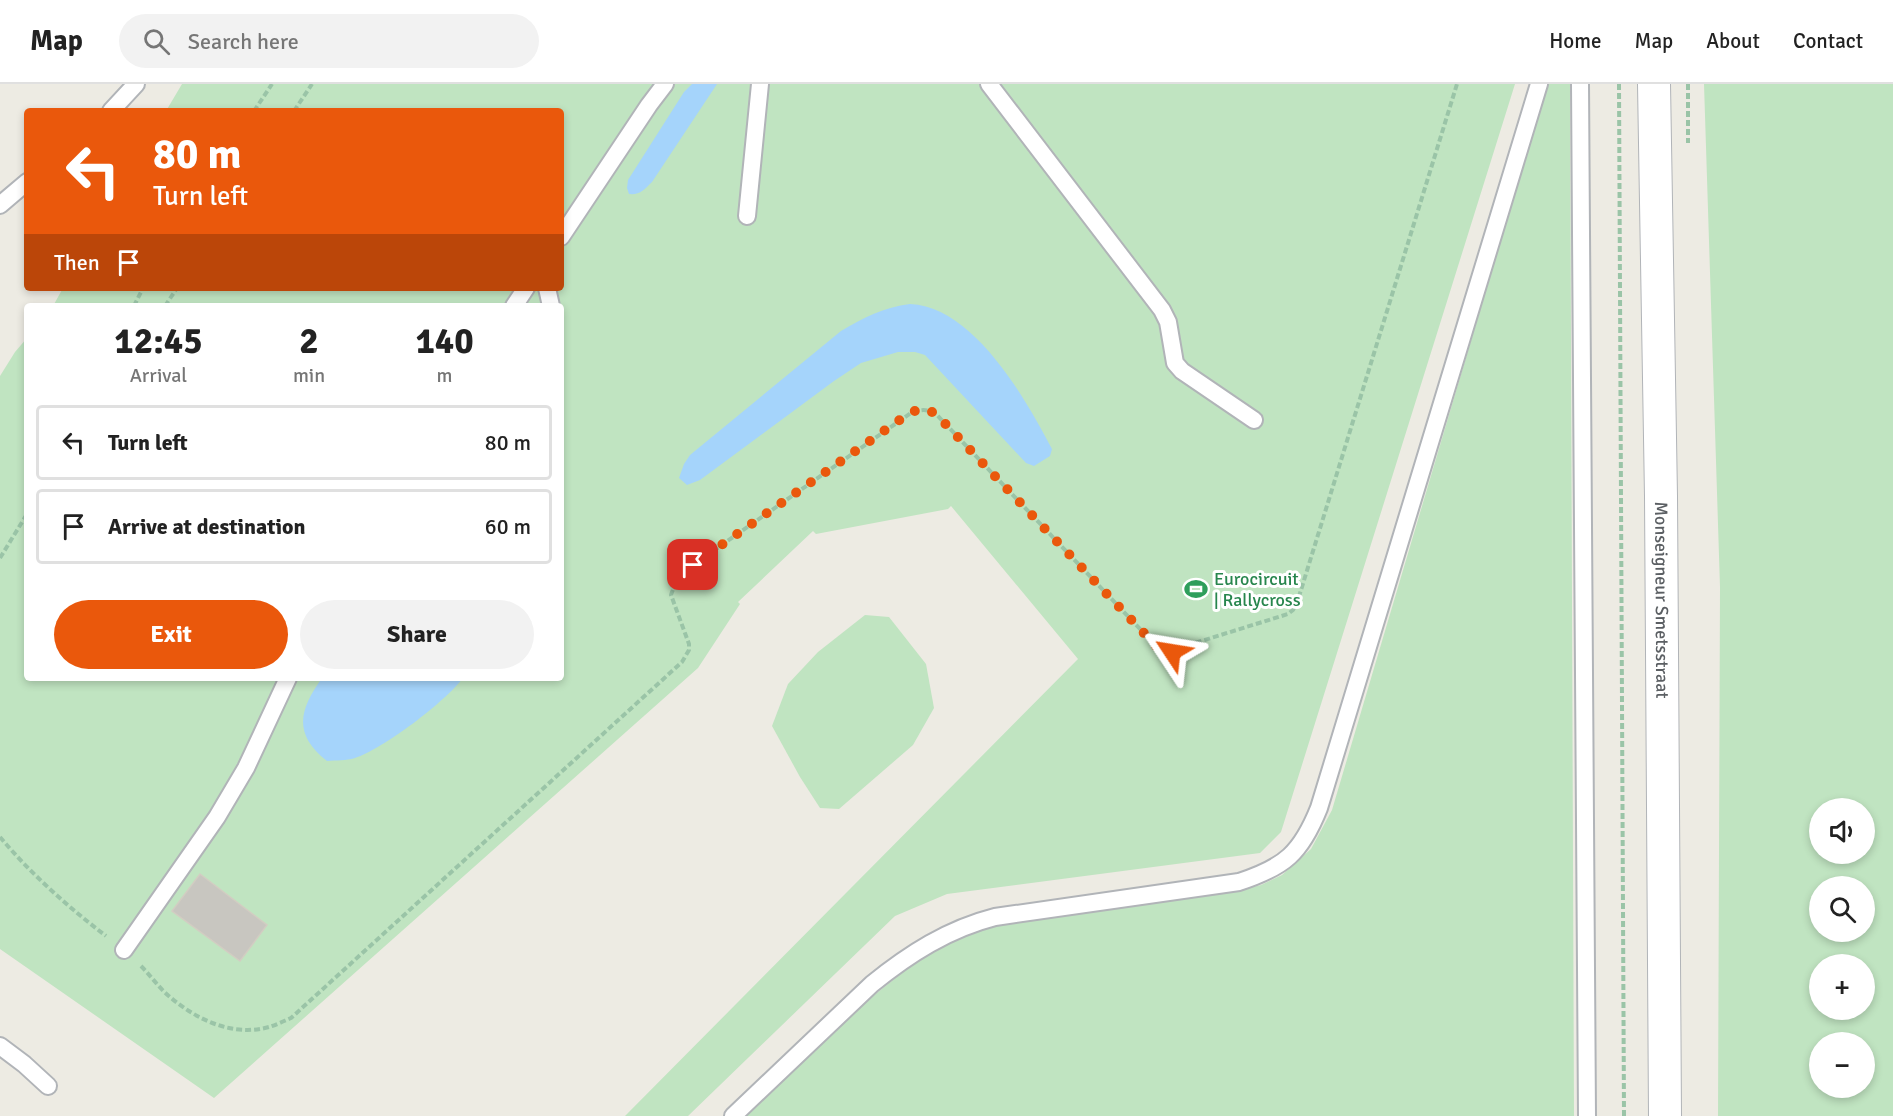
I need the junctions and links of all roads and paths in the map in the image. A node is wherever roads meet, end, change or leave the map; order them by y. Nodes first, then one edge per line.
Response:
1 (136, 84) edge
2 (272, 84) edge
3 (312, 84) edge
4 (665, 84) edge
5 (760, 84) edge
6 (989, 84) edge
7 (1457, 84) edge
8 (1539, 84) edge
9 (1580, 84) edge
10 (1619, 84) edge
11 (1654, 84) edge
12 (1688, 84) edge
13 (1689, 104) dead end
14 (114, 108) edge
15 (256, 108) edge
16 (296, 108) edge
17 (24, 185) edge
18 (0, 205) edge
19 (747, 216) dead end
20 (564, 232) edge
21 (1254, 420) dead end
22 (24, 519) edge
23 (0, 558) edge
24 (287, 681) edge
25 (124, 950) dead end
26 (291, 1018) dead end
27 (0, 1046) edge
28 (48, 1086) dead end
29 (733, 1116) edge
30 (1587, 1116) edge
31 (1624, 1116) edge
32 (1665, 1116) edge

1 - 14 lane
2 - 15 path
3 - 16 path
4 - 20 lane
5 - 19 lane
6 - 21 lane
7 - 26 path
8 - 29 lane
9 - 30 lane
10 - 31 path
11 - 32 street, Monseigneur Smetsstraat
12 - 13 path
17 - 18 lane
22 - 23 path
24 - 25 lane
27 - 28 lane

